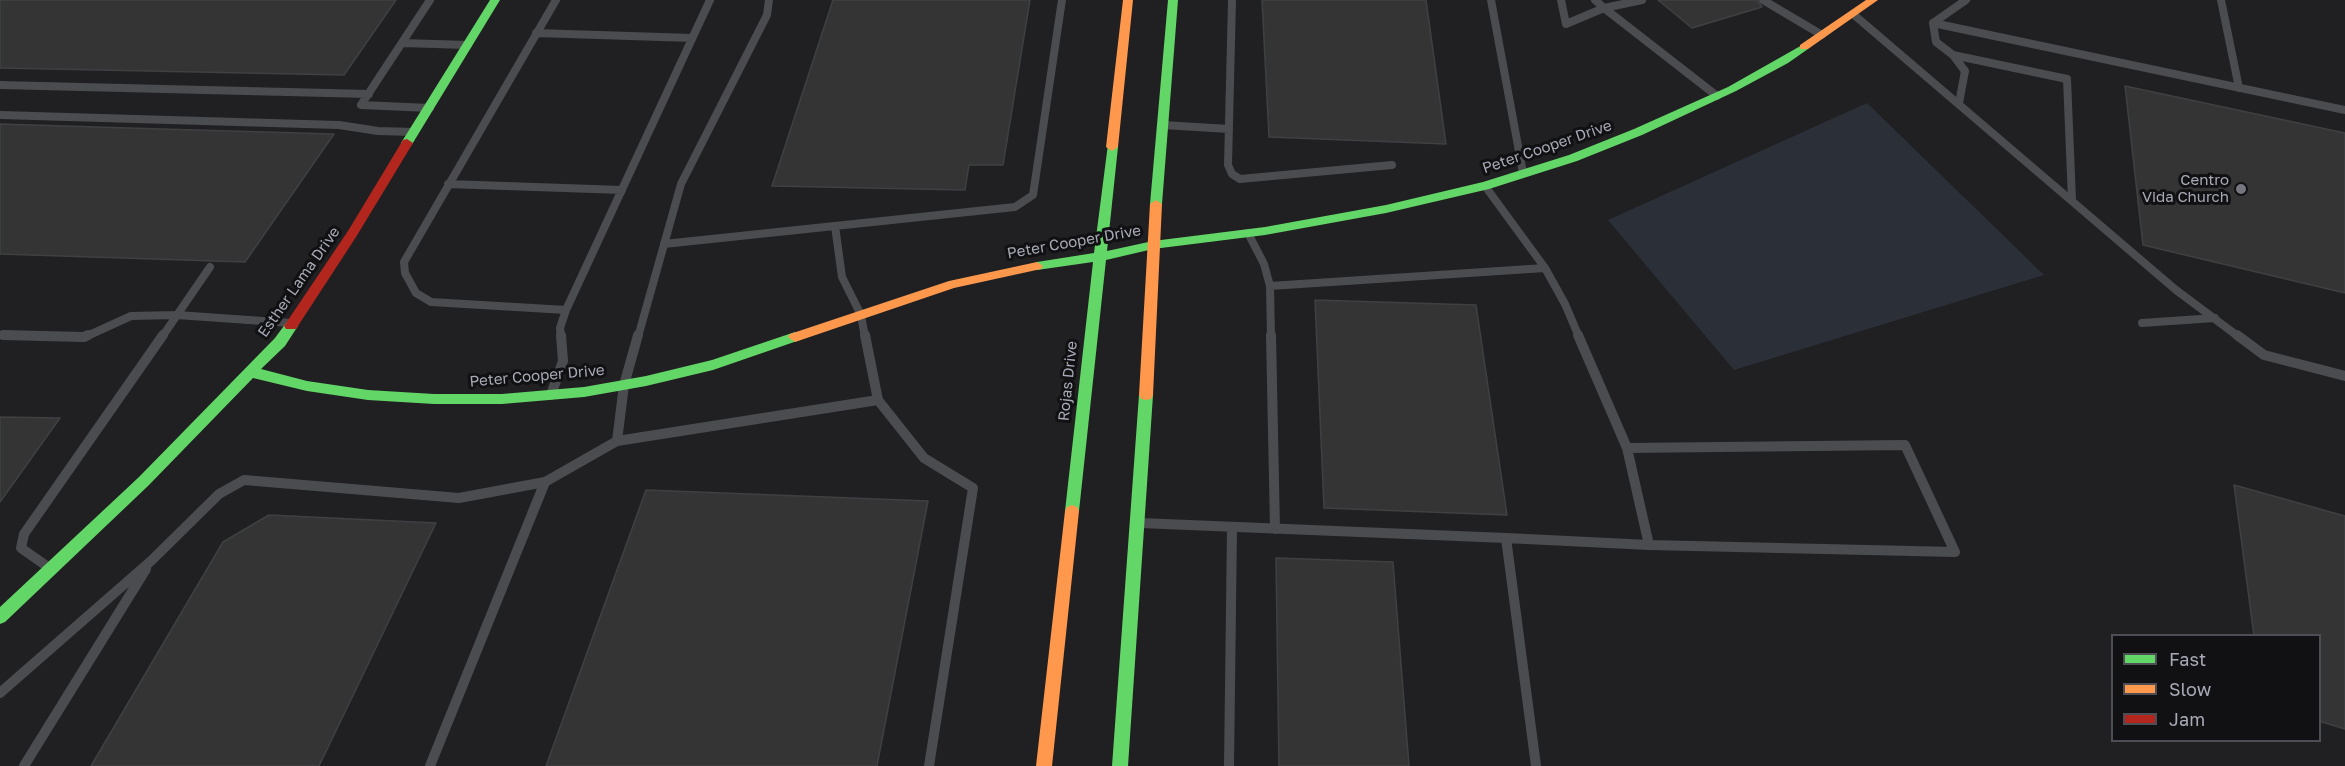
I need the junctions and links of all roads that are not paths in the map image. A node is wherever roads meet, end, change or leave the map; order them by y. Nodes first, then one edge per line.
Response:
1 (430, 0) edge
2 (495, 0) edge
3 (556, 0) edge
4 (710, 0) edge
5 (769, 0) edge
6 (1062, 0) edge
7 (1128, 0) edge
8 (1173, 0) edge
9 (1232, 0) edge
10 (1491, 0) edge
11 (1561, 0) edge
12 (1595, 0) edge
13 (1642, 0) edge
14 (1762, 0) edge
15 (1874, 0) edge
16 (1966, 0) edge
17 (2221, 0) edge
18 (1604, 8) junction
19 (1853, 14) junction
20 (1933, 23) junction
21 (536, 33) junction
22 (1822, 36) junction
23 (692, 38) junction
24 (402, 43) junction
25 (468, 45) junction
26 (1953, 55) junction
27 (0, 86) edge
28 (2239, 88) junction
29 (369, 94) junction
30 (1717, 96) junction
31 (1959, 103) junction
32 (430, 108) junction
33 (2345, 110) edge
34 (0, 115) edge
35 (1162, 125) junction
36 (1229, 129) junction
37 (415, 132) junction
38 (1392, 165) dead end
39 (1523, 173) junction
40 (448, 184) junction
41 (1485, 186) junction
42 (622, 190) junction
43 (2072, 200) junction
44 (835, 226) junction
45 (1248, 233) junction
46 (664, 244) junction
47 (1153, 245) junction
48 (1098, 257) junction
49 (210, 267) dead end
50 (1545, 268) junction
51 (1270, 286) junction
52 (566, 310) junction
53 (177, 315) junction
54 (861, 315) junction
55 (2215, 318) junction
56 (293, 323) junction
57 (2142, 323) dead end
58 (0, 335) edge
59 (251, 372) junction
60 (2345, 376) edge
61 (624, 385) junction
62 (551, 395) junction
63 (878, 400) junction
64 (617, 441) junction
65 (1627, 448) junction
66 (545, 482) junction
67 (1138, 523) junction
68 (1232, 527) junction
69 (1275, 529) junction
70 (1506, 538) junction
71 (1649, 545) junction
72 (151, 561) junction
73 (51, 569) junction
74 (0, 616) edge
75 (0, 693) edge
76 (24, 766) edge
77 (430, 766) edge
78 (929, 766) edge
79 (1044, 766) edge
80 (1120, 766) edge
81 (1229, 766) edge
82 (1536, 766) edge

1 - 24 lane
2 - 25 street, Esther Lama Drive
3 - 21 lane
4 - 23 lane
5 - 46 lane
6 - 44 lane
7 - 48 street, Rojas Drive
8 - 35 street
9 - 36 lane
10 - 39 lane
11 - 18 lane
12 - 18 lane
13 - 18 lane
14 - 22 lane
15 - 19 street, Peter Cooper Drive
16 - 20 lane
17 - 28 lane
18 - 30 lane
19 - 22 street, Peter Cooper Drive
19 - 31 lane
20 - 26 lane
20 - 28 lane
21 - 23 lane
21 - 40 lane
22 - 30 street, Peter Cooper Drive
23 - 42 lane
24 - 25 lane
24 - 29 lane
25 - 32 street, Esther Lama Drive
26 - 31 lane
26 - 43 lane
27 - 29 lane
28 - 33 lane
29 - 32 lane
30 - 39 street, Peter Cooper Drive
31 - 43 lane
32 - 37 street, Esther Lama Drive
34 - 37 lane
35 - 36 lane
35 - 47 street
36 - 38 lane
37 - 56 street, Esther Lama Drive
39 - 41 street, Peter Cooper Drive
40 - 42 lane
40 - 52 lane
41 - 45 street, Peter Cooper Drive
41 - 50 lane
42 - 52 lane
43 - 55 lane
44 - 46 lane
44 - 54 lane
45 - 47 street, Peter Cooper Drive
45 - 51 lane
46 - 61 lane
47 - 48 street, Peter Cooper Drive
47 - 67 street
48 - 54 street, Peter Cooper Drive
48 - 79 street, Rojas Drive
49 - 53 lane
50 - 51 lane
50 - 65 lane
51 - 69 lane
52 - 62 lane
53 - 56 lane
53 - 58 lane
53 - 73 lane
54 - 61 street, Peter Cooper Drive
54 - 63 lane
55 - 57 lane
55 - 60 lane
56 - 59 street, Esther Lama Drive
59 - 62 street, Peter Cooper Drive
59 - 73 street, Esther Lama Drive
61 - 62 street, Peter Cooper Drive
61 - 64 lane
63 - 64 lane
63 - 78 lane
64 - 66 lane
65 - 71 lane
65 - 71 lane
66 - 72 lane
66 - 77 lane
67 - 68 lane
67 - 80 street
68 - 69 lane
68 - 81 lane
69 - 70 lane
70 - 71 lane
70 - 82 lane
72 - 75 lane
72 - 76 lane
73 - 74 street, Esther Lama Drive

